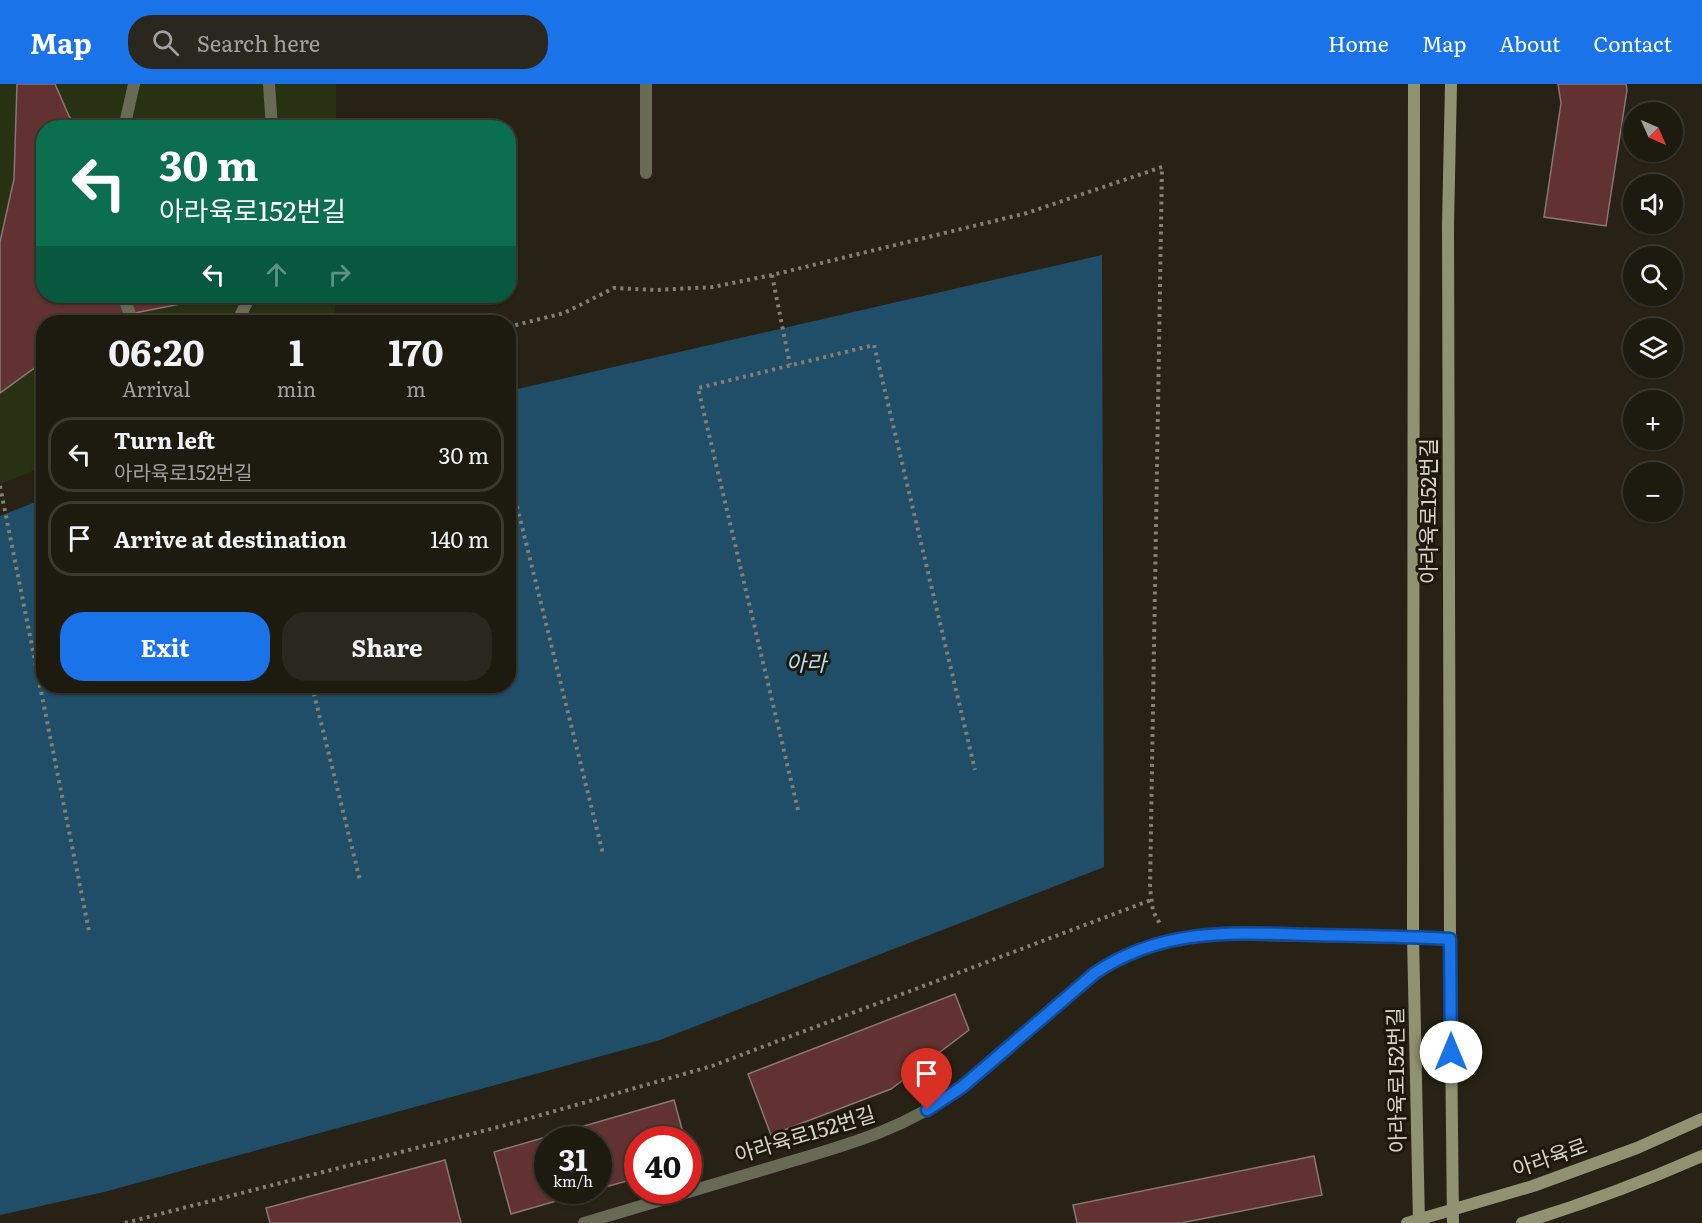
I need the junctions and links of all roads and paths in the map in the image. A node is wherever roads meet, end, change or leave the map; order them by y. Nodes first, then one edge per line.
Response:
1 (134, 84) edge
2 (269, 84) edge
3 (646, 84) edge
4 (1414, 84) edge
5 (1452, 84) edge
6 (126, 120) edge
7 (271, 120) edge
8 (646, 173) dead end
9 (772, 275) junction
10 (516, 325) edge
11 (790, 365) junction
12 (0, 486) edge
13 (516, 502) edge
14 (36, 666) edge
15 (41, 693) edge
16 (314, 693) edge
17 (975, 770) dead end
18 (798, 810) dead end
19 (603, 854) dead end
20 (360, 880) dead end
21 (1151, 900) junction
22 (89, 931) dead end
23 (1413, 936) junction
24 (1450, 939) junction
25 (1169, 941) junction
26 (1702, 1119) edge
27 (1702, 1156) edge
28 (1453, 1210) junction
29 (1415, 1222) edge
30 (125, 1223) edge
31 (584, 1223) edge
32 (1453, 1223) edge
33 (1522, 1223) edge

1 - 6 street
2 - 7 street
3 - 8 street
4 - 23 street, 아라육로152번길
5 - 24 street, 아라육로152번길
9 - 10 path
9 - 11 path
9 - 21 path
11 - 17 path
11 - 18 path
12 - 14 path
13 - 19 path
15 - 22 path
16 - 20 path
21 - 25 path
21 - 30 path
23 - 24 street, 아라육로152번길
23 - 25 street, 아라육로152번길
23 - 29 street, 아라육로152번길
24 - 28 street, 아라육로152번길
25 - 31 street, 아라육로152번길
26 - 28 street, 아라육로
27 - 33 street
28 - 29 street, 아라육로
28 - 32 street, 아라육로152번길

